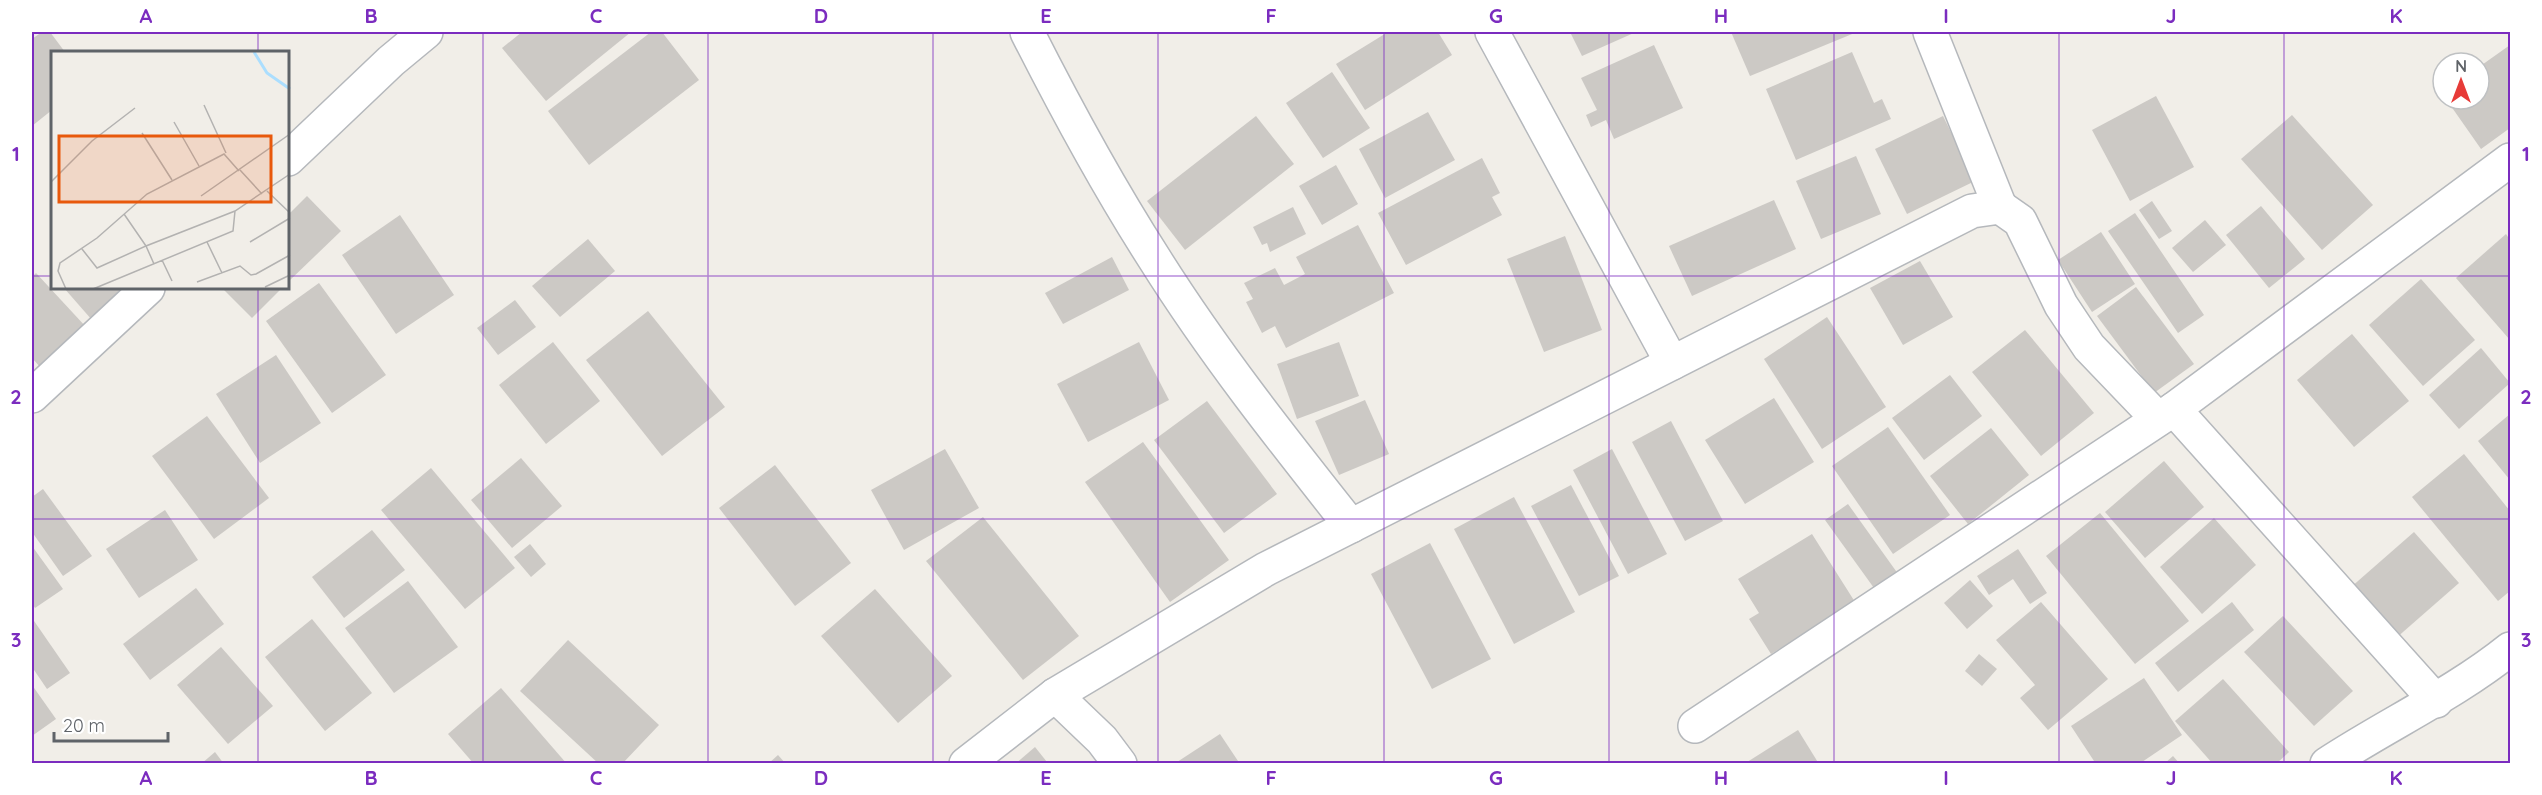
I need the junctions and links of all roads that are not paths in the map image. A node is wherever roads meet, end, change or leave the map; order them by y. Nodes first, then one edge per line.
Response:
1 (426, 32) edge
2 (1027, 32) edge
3 (1492, 32) edge
4 (1930, 32) edge
5 (290, 157) edge
6 (2511, 160) edge
7 (2000, 207) junction
8 (146, 290) edge
9 (1672, 363) junction
10 (32, 396) edge
11 (2166, 414) junction
12 (1351, 526) junction
13 (2506, 659) edge
14 (1055, 695) junction
15 (2436, 701) junction
16 (1695, 726) dead end
17 (966, 764) edge
18 (1120, 764) edge
19 (2327, 764) edge

1 - 5 street
2 - 12 street
3 - 9 street
4 - 7 street
6 - 11 street
7 - 9 street
7 - 11 street
8 - 10 street
9 - 12 street
11 - 15 street
11 - 16 street
12 - 14 street
13 - 15 street
14 - 17 street
14 - 18 street
15 - 19 street

